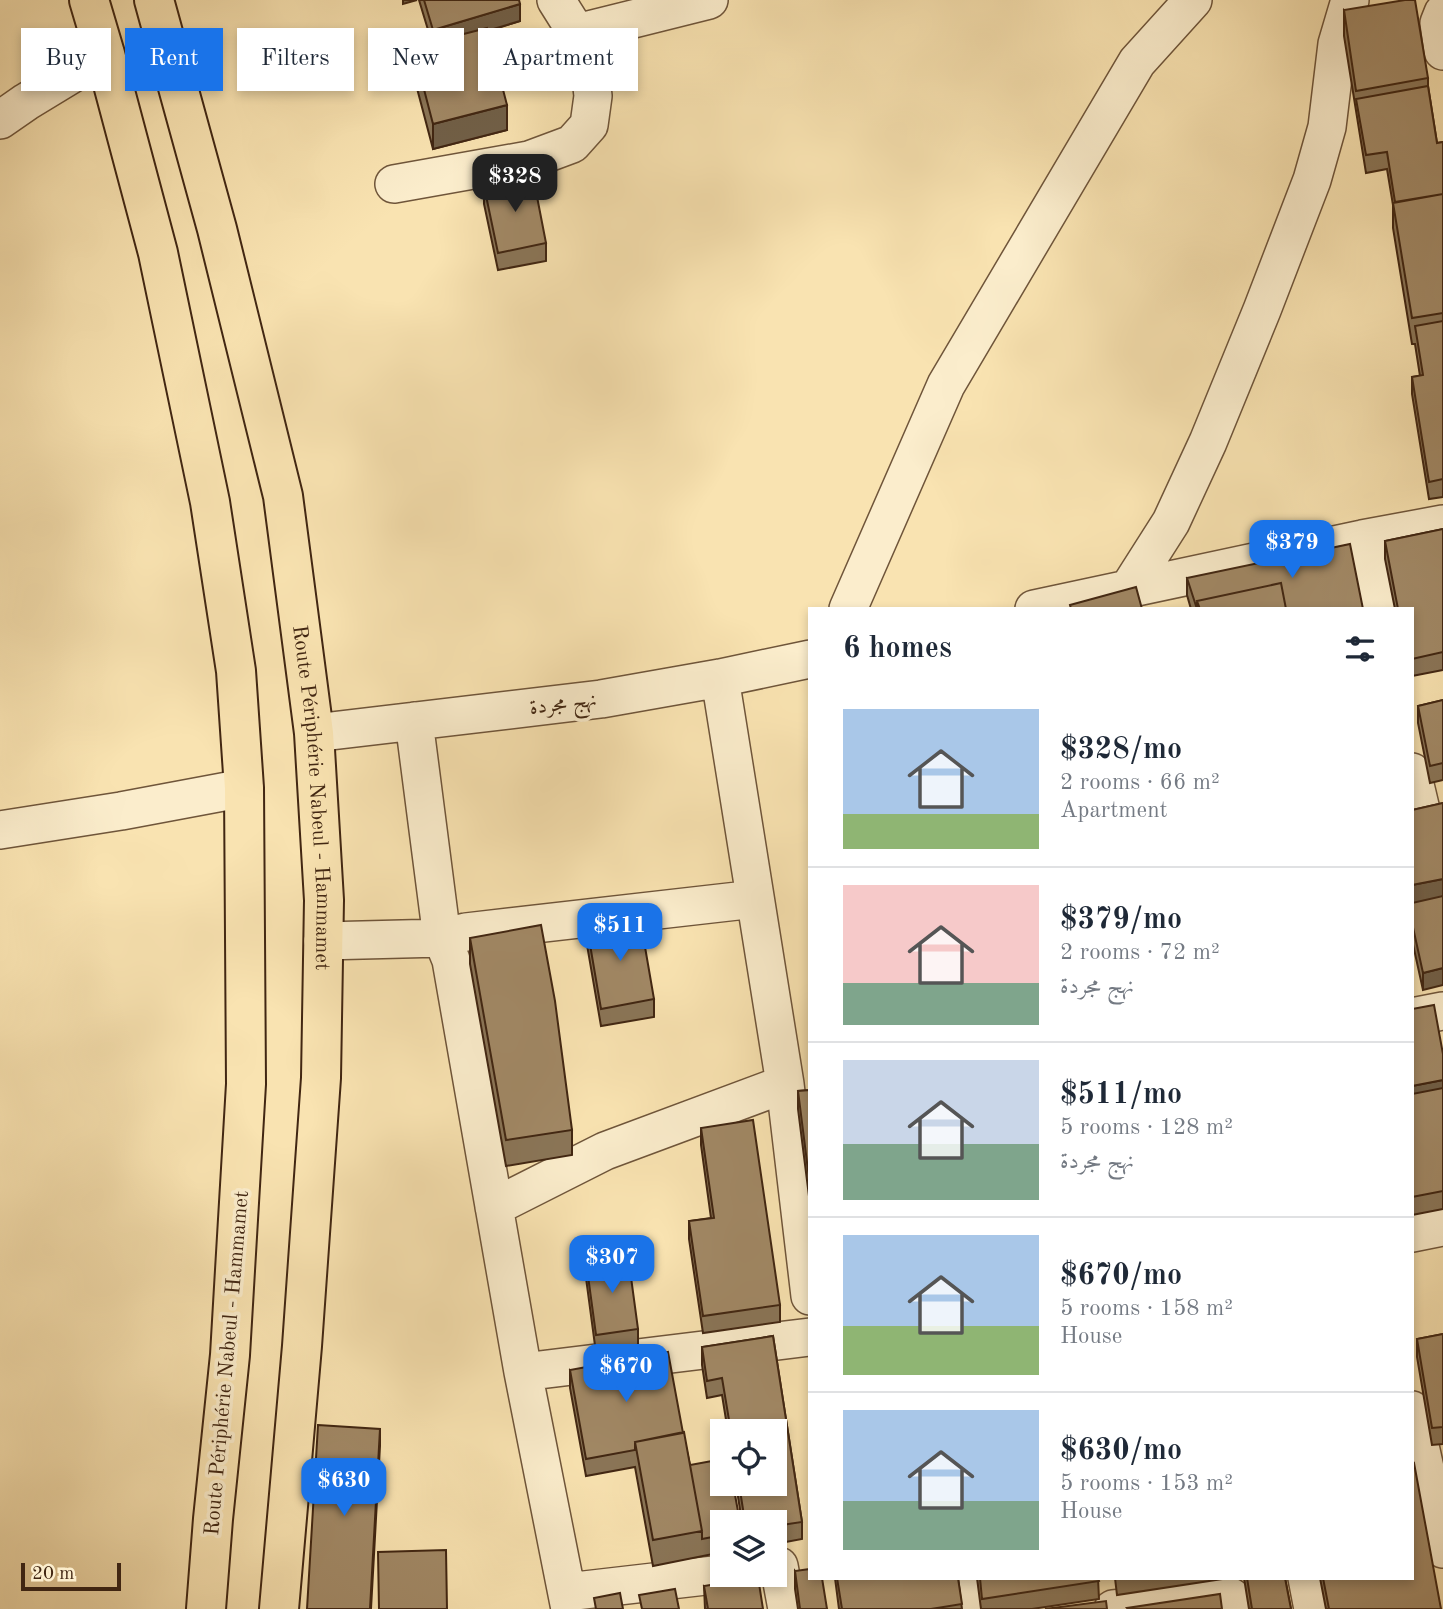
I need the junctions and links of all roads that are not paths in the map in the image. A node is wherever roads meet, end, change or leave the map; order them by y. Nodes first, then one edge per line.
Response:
1 (89, 0) edge
2 (154, 0) edge
3 (556, 0) edge
4 (709, 0) edge
5 (1193, 0) edge
6 (1350, 0) edge
7 (1436, 0) edge
8 (1443, 13) edge
9 (98, 28) edge
10 (574, 28) edge
11 (597, 28) edge
12 (1443, 51) edge
13 (111, 73) edge
14 (44, 91) edge
15 (592, 91) edge
16 (0, 120) edge
17 (394, 184) dead end
18 (1443, 524) edge
19 (1362, 539) junction
20 (1154, 593) edge
21 (849, 607) edge
22 (1049, 607) edge
23 (1377, 607) edge
24 (808, 659) edge
25 (720, 678) junction
26 (414, 721) junction
27 (314, 733) junction
28 (1414, 778) edge
29 (244, 788) junction
30 (1425, 809) edge
31 (0, 830) edge
32 (755, 899) junction
33 (442, 938) junction
34 (323, 940) junction
35 (1443, 1011) edge
36 (1414, 1017) edge
37 (794, 1093) edge
38 (494, 1207) junction
39 (1443, 1227) edge
40 (1414, 1233) edge
41 (808, 1271) edge
42 (808, 1337) edge
43 (523, 1372) junction
44 (1414, 1417) edge
45 (1427, 1463) edge
46 (1443, 1549) edge
47 (788, 1566) edge
48 (966, 1580) edge
49 (1105, 1580) edge
50 (1307, 1580) edge
51 (710, 1581) edge
52 (688, 1594) edge
53 (568, 1600) edge
54 (206, 1609) edge
55 (279, 1609) edge
56 (787, 1609) edge
57 (971, 1609) edge
58 (1111, 1609) edge
59 (1241, 1609) edge
60 (1313, 1609) edge

1 - 9 highway, Route Périphérie Nabeul - Hammamet
2 - 27 highway, Route Périphérie Nabeul - Hammamet
3 - 10 street
4 - 11 street
5 - 21 street
6 - 20 street
7 - 8 street
8 - 12 street
13 - 29 highway, Route Périphérie Nabeul - Hammamet
14 - 16 street
15 - 17 street
18 - 19 street
19 - 20 street
19 - 23 street
20 - 22 street
24 - 25 street, نهج مجردة
25 - 26 street, نهج مجردة
25 - 32 street
26 - 27 street, نهج مجردة
26 - 33 street
27 - 34 highway, Route Périphérie Nabeul - Hammamet
28 - 30 street
29 - 31 street
29 - 54 highway, Route Périphérie Nabeul - Hammamet
32 - 33 street
32 - 37 street
33 - 34 street
33 - 38 street
34 - 55 highway, Route Périphérie Nabeul - Hammamet
35 - 36 street
37 - 38 street
37 - 41 street
38 - 43 street
39 - 40 street
42 - 43 street
43 - 53 street
44 - 45 street
45 - 46 street
47 - 56 street
48 - 57 street
49 - 58 street
50 - 60 street
51 - 52 street
52 - 53 street
58 - 59 street

